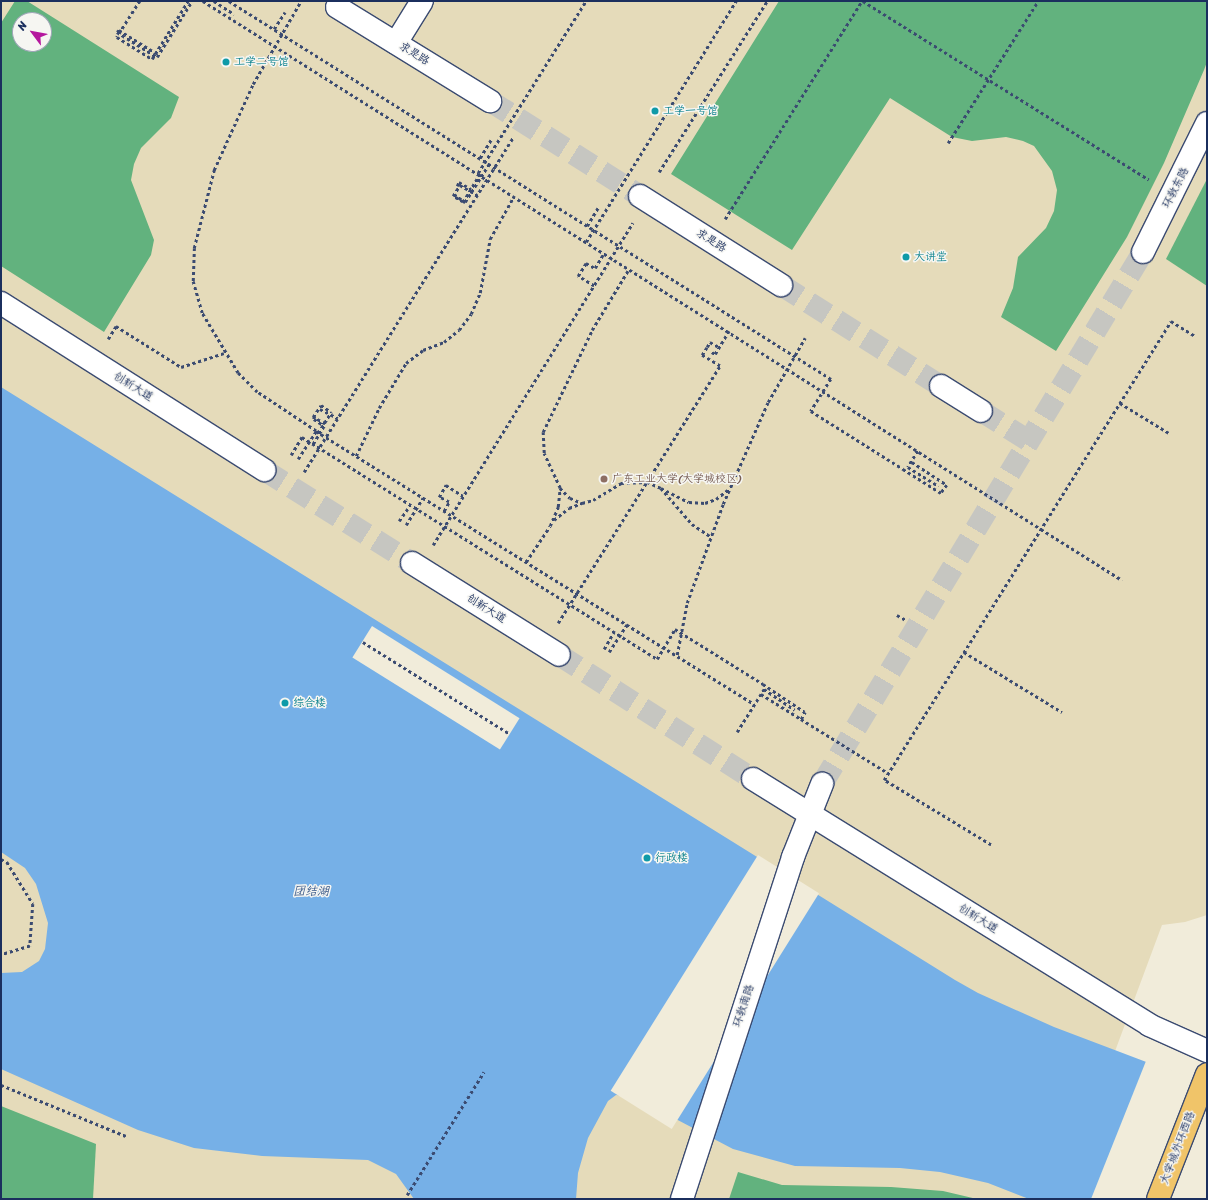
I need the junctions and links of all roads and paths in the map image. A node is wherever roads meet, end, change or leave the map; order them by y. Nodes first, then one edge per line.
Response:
1 (140, 1) edge
2 (188, 1) edge
3 (192, 1) edge
4 (203, 1) edge
5 (214, 1) edge
6 (229, 1) edge
7 (301, 1) edge
8 (422, 1) edge
9 (586, 1) edge
10 (736, 1) edge
11 (767, 1) edge
12 (863, 1) edge
13 (1038, 1) edge
14 (338, 7) dead end
15 (286, 12) dead end
16 (234, 14) dead end
17 (274, 29) junction
18 (396, 43) junction
19 (274, 45) junction
20 (156, 53) junction
21 (989, 80) junction
22 (490, 101) tunnel mouth
23 (1207, 123) edge
24 (514, 137) dead end
25 (491, 140) dead end
26 (948, 143) dead end
27 (480, 158) junction
28 (489, 164) junction
29 (659, 172) dead end
30 (479, 173) junction
31 (1147, 179) dead end
32 (471, 189) junction
33 (477, 195) junction
34 (514, 196) junction
35 (640, 196) tunnel mouth
36 (598, 208) dead end
37 (730, 212) dead end
38 (634, 222) dead end
39 (587, 226) junction
40 (586, 242) junction
41 (1143, 252) tunnel mouth
42 (604, 253) junction
43 (629, 269) junction
44 (782, 285) tunnel mouth
45 (594, 286) junction
46 (1, 304) edge
47 (729, 332) junction
48 (1195, 336) dead end
49 (805, 338) dead end
50 (104, 345) dead end
51 (719, 347) junction
52 (224, 352) junction
53 (712, 352) dead end
54 (787, 368) junction
55 (941, 386) tunnel mouth
56 (1120, 403) junction
57 (981, 411) tunnel mouth
58 (338, 418) junction
59 (323, 425) junction
60 (317, 432) junction
61 (1169, 433) dead end
62 (313, 444) junction
63 (918, 451) junction
64 (291, 455) dead end
65 (356, 456) junction
66 (298, 459) dead end
67 (912, 462) junction
68 (264, 470) tunnel mouth
69 (304, 472) dead end
70 (938, 486) dead end
71 (730, 487) junction
72 (560, 488) junction
73 (661, 488) junction
74 (463, 496) junction
75 (423, 498) junction
76 (582, 503) junction
77 (410, 505) junction
78 (444, 511) junction
79 (399, 522) dead end
80 (552, 522) junction
81 (406, 525) dead end
82 (1041, 529) junction
83 (711, 537) junction
84 (430, 550) dead end
85 (526, 562) junction
86 (412, 563) tunnel mouth
87 (1122, 580) dead end
88 (898, 615) dead end
89 (906, 620) dead end
90 (559, 621) dead end
91 (627, 624) junction
92 (614, 632) junction
93 (363, 642) dead end
94 (604, 649) dead end
95 (609, 652) dead end
96 (964, 652) junction
97 (677, 655) junction
98 (559, 656) tunnel mouth
99 (761, 694) junction
100 (754, 704) junction
101 (795, 710) dead end
102 (1062, 712) dead end
103 (801, 719) junction
104 (737, 732) dead end
105 (510, 734) dead end
106 (888, 773) junction
107 (753, 779) tunnel mouth
108 (822, 784) tunnel mouth
109 (808, 813) junction
110 (992, 845) dead end
111 (1, 859) edge
112 (1, 955) edge
113 (1207, 1051) edge
114 (484, 1072) dead end
115 (1207, 1074) edge
116 (1, 1085) edge
117 (126, 1136) dead end
118 (407, 1195) dead end
119 (682, 1199) edge
120 (1158, 1199) edge

1 - 20 path, bridge
2 - 20 path
3 - 20 path, bridge
4 - 19 path, bridge
5 - 16 path
6 - 17 path, bridge
7 - 19 path
8 - 18 lane
9 - 30 path, bridge
10 - 40 path, bridge
11 - 29 path
12 - 21 path
12 - 37 path
13 - 21 path
14 - 18 lane, 求是路
15 - 17 path
17 - 27 path, bridge
18 - 22 lane, 求是路
19 - 30 path, bridge
19 - 52 path
21 - 26 path
21 - 31 path
23 - 41 lane, 环教东路
24 - 33 path
25 - 27 path
27 - 28 path, bridge
28 - 32 path, bridge
28 - 39 path, bridge
30 - 32 path, bridge
30 - 34 path, bridge
32 - 33 path, bridge
33 - 58 path
34 - 40 path, bridge
34 - 65 path
35 - 44 lane, 求是路
36 - 39 path
38 - 45 path
39 - 67 path, bridge
40 - 42 path, bridge
42 - 43 path, bridge
42 - 45 path
43 - 47 path, bridge
43 - 72 path
45 - 74 path
46 - 68 lane, 创新大道
47 - 51 path
47 - 54 path, bridge
48 - 56 path
49 - 54 path
50 - 52 path
51 - 53 path
51 - 90 path
52 - 60 path
54 - 63 path, bridge
54 - 71 path
55 - 57 lane
56 - 61 path
56 - 82 path
58 - 59 path
58 - 69 path
59 - 60 path, bridge
59 - 62 path, bridge
60 - 65 path, bridge
60 - 66 path
62 - 64 path, bridge
62 - 77 path, bridge
63 - 67 path, bridge
63 - 82 path, bridge
65 - 75 path, bridge
67 - 70 path
71 - 73 path
71 - 83 path
72 - 76 path, bridge
72 - 80 path
73 - 76 path, bridge
73 - 83 path, bridge
74 - 78 path
74 - 84 path
75 - 78 path, bridge
75 - 81 path
76 - 80 path
77 - 79 path
77 - 92 path, bridge
78 - 85 path, bridge
80 - 85 path
82 - 87 path
82 - 96 path
83 - 97 path, bridge
85 - 91 path, bridge
86 - 98 lane, 创新大道
88 - 89 path
91 - 95 path
91 - 97 path, bridge
92 - 94 path
92 - 103 path, bridge
93 - 105 path
96 - 102 path
96 - 106 path
97 - 100 path, bridge
99 - 100 path
99 - 101 path, bridge
99 - 103 path, bridge
100 - 104 path
103 - 106 path, bridge
106 - 110 path
107 - 109 lane, 创新大道
108 - 109 lane
109 - 113 lane, 创新大道
109 - 119 lane, 环教南路
111 - 112 path
114 - 118 path
115 - 120 main road, 大学城外环西路
116 - 117 path

